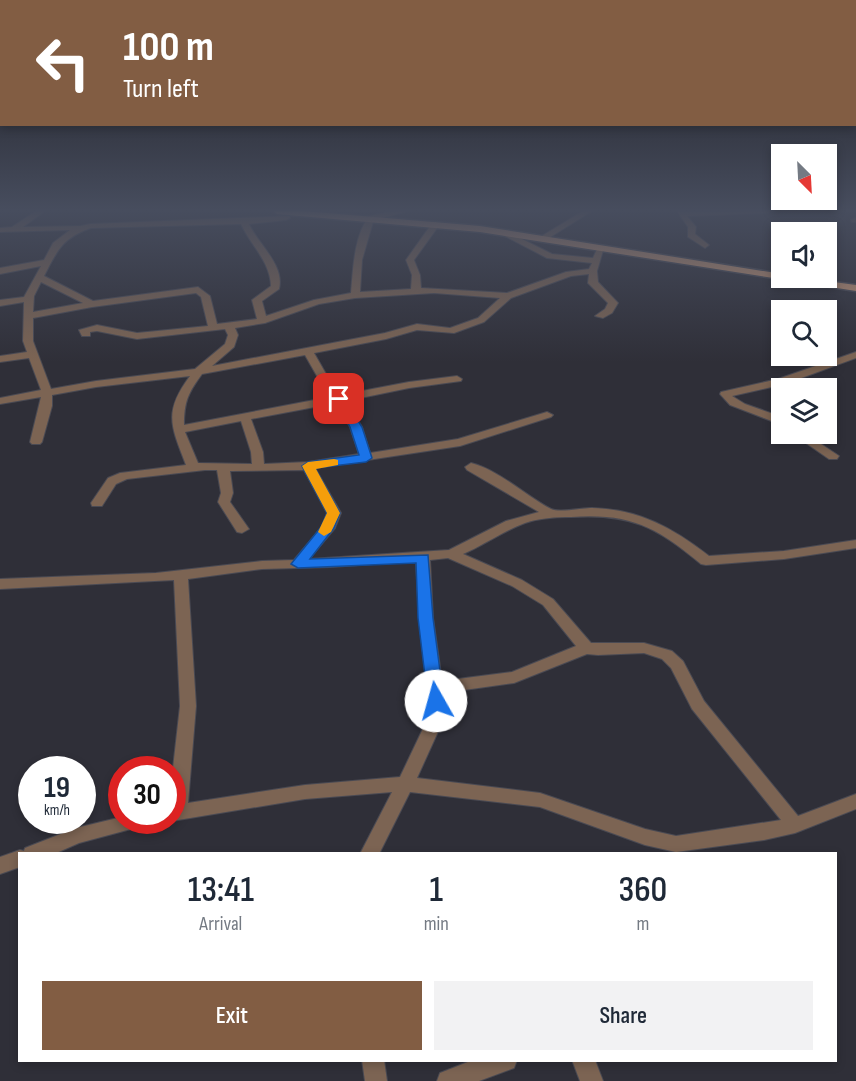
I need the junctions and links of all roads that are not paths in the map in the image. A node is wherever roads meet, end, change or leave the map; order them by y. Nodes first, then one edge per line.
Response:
1 (268, 261) edge
2 (358, 261) edge
3 (411, 261) edge
4 (574, 261) edge
5 (596, 261) edge
6 (681, 261) edge
7 (48, 262) joint
8 (594, 266) junction
9 (0, 271) edge
10 (771, 275) edge
11 (39, 277) junction
12 (837, 285) edge
13 (856, 288) edge
14 (416, 291) junction
15 (355, 295) junction
16 (508, 296) junction
17 (29, 299) junction
18 (0, 303) edge
19 (92, 304) junction
20 (29, 316) junction
21 (600, 316) dead end
22 (262, 321) junction
23 (229, 326) junction
24 (213, 328) junction
25 (86, 334) dead end
26 (308, 351) junction
27 (32, 354) junction
28 (0, 359) edge
29 (853, 360) edge
30 (198, 372) junction
31 (794, 378) edge
32 (457, 379) dead end
33 (325, 381) dead end
34 (771, 384) edge
35 (47, 392) junction
36 (339, 399) junction
37 (0, 401) edge
38 (547, 415) dead end
39 (771, 416) edge
40 (245, 417) junction
41 (178, 430) junction
42 (36, 442) dead end
43 (815, 444) edge
44 (833, 456) dead end
45 (366, 458) junction
46 (308, 466) junction
47 (193, 467) junction
48 (223, 467) junction
49 (471, 467) dead end
50 (258, 468) junction
51 (97, 503) dead end
52 (550, 514) junction
53 (242, 529) dead end
54 (856, 544) edge
55 (450, 554) junction
56 (423, 558) junction
57 (298, 564) junction
58 (181, 575) junction
59 (0, 584) edge
60 (586, 648) junction
61 (434, 688) junction
62 (182, 756) edge
63 (404, 784) junction
64 (856, 801) edge
65 (186, 811) edge
66 (795, 825) junction
67 (108, 828) edge
68 (37, 852) edge
69 (370, 852) edge
70 (18, 859) edge
71 (0, 866) edge
72 (373, 1062) edge
73 (500, 1062) edge
74 (584, 1062) edge
75 (376, 1081) edge
76 (448, 1081) edge
77 (592, 1081) edge

1 - 22 street
2 - 15 street
3 - 14 street
4 - 8 street
5 - 8 street
6 - 10 main road
7 - 9 street
7 - 11 street
8 - 16 street
8 - 21 street
11 - 17 street
11 - 19 street
12 - 13 main road
14 - 15 street
14 - 16 street
15 - 22 street
16 - 26 street
17 - 18 street
17 - 20 street
19 - 20 street
19 - 24 street
20 - 27 street
22 - 23 street
23 - 24 street
23 - 30 street
24 - 25 street
26 - 30 street
26 - 33 street
27 - 28 street
27 - 35 street
29 - 31 street
30 - 35 street
30 - 41 street
32 - 36 street
34 - 39 street
35 - 37 street
35 - 42 street
36 - 40 street
36 - 45 street
38 - 45 street
40 - 41 street
40 - 50 street
41 - 47 street
43 - 44 street
45 - 46 street
46 - 50 street
46 - 57 street
47 - 48 street
47 - 51 street
48 - 50 street
48 - 53 street
49 - 52 street
52 - 54 street
52 - 55 street
55 - 56 street
55 - 60 street
56 - 57 street
56 - 61 street
57 - 58 street
58 - 59 street
58 - 62 street
60 - 61 street
60 - 66 street
61 - 63 street
63 - 65 street
63 - 66 street
63 - 69 street
64 - 66 street
67 - 68 street
70 - 71 street
72 - 75 street
73 - 76 street
74 - 77 street

